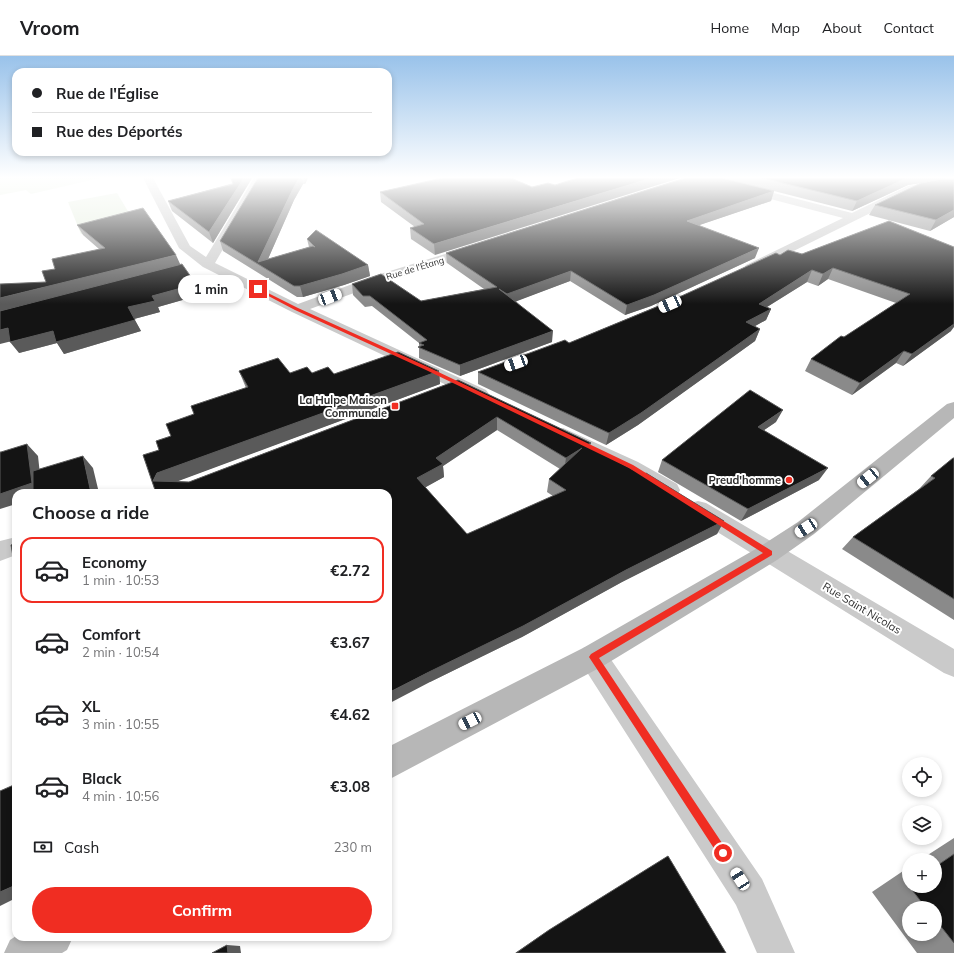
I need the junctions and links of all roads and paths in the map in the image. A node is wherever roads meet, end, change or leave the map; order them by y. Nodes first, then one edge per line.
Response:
1 (170, 220) edge
2 (234, 220) edge
3 (848, 220) edge
4 (486, 245) edge
5 (208, 264) junction
6 (192, 268) dead end
7 (741, 272) edge
8 (297, 309) junction
9 (467, 381) junction
10 (434, 394) edge
11 (499, 403) edge
12 (954, 408) edge
13 (548, 427) edge
14 (12, 547) edge
15 (0, 551) edge
16 (769, 553) junction
17 (593, 657) junction
18 (954, 664) edge
19 (392, 762) edge
20 (46, 941) edge
21 (23, 953) edge
22 (776, 953) edge

1 - 5 street
2 - 5 street
3 - 7 street
4 - 8 street, Rue de l'Étang
5 - 6 street
5 - 8 street
8 - 9 street
9 - 10 street
9 - 11 street
12 - 16 main road
13 - 16 street, Rue Saint Nicolas
14 - 15 street
16 - 17 main road
16 - 18 street, Rue Saint Nicolas
17 - 19 main road
17 - 22 street
20 - 21 main road

